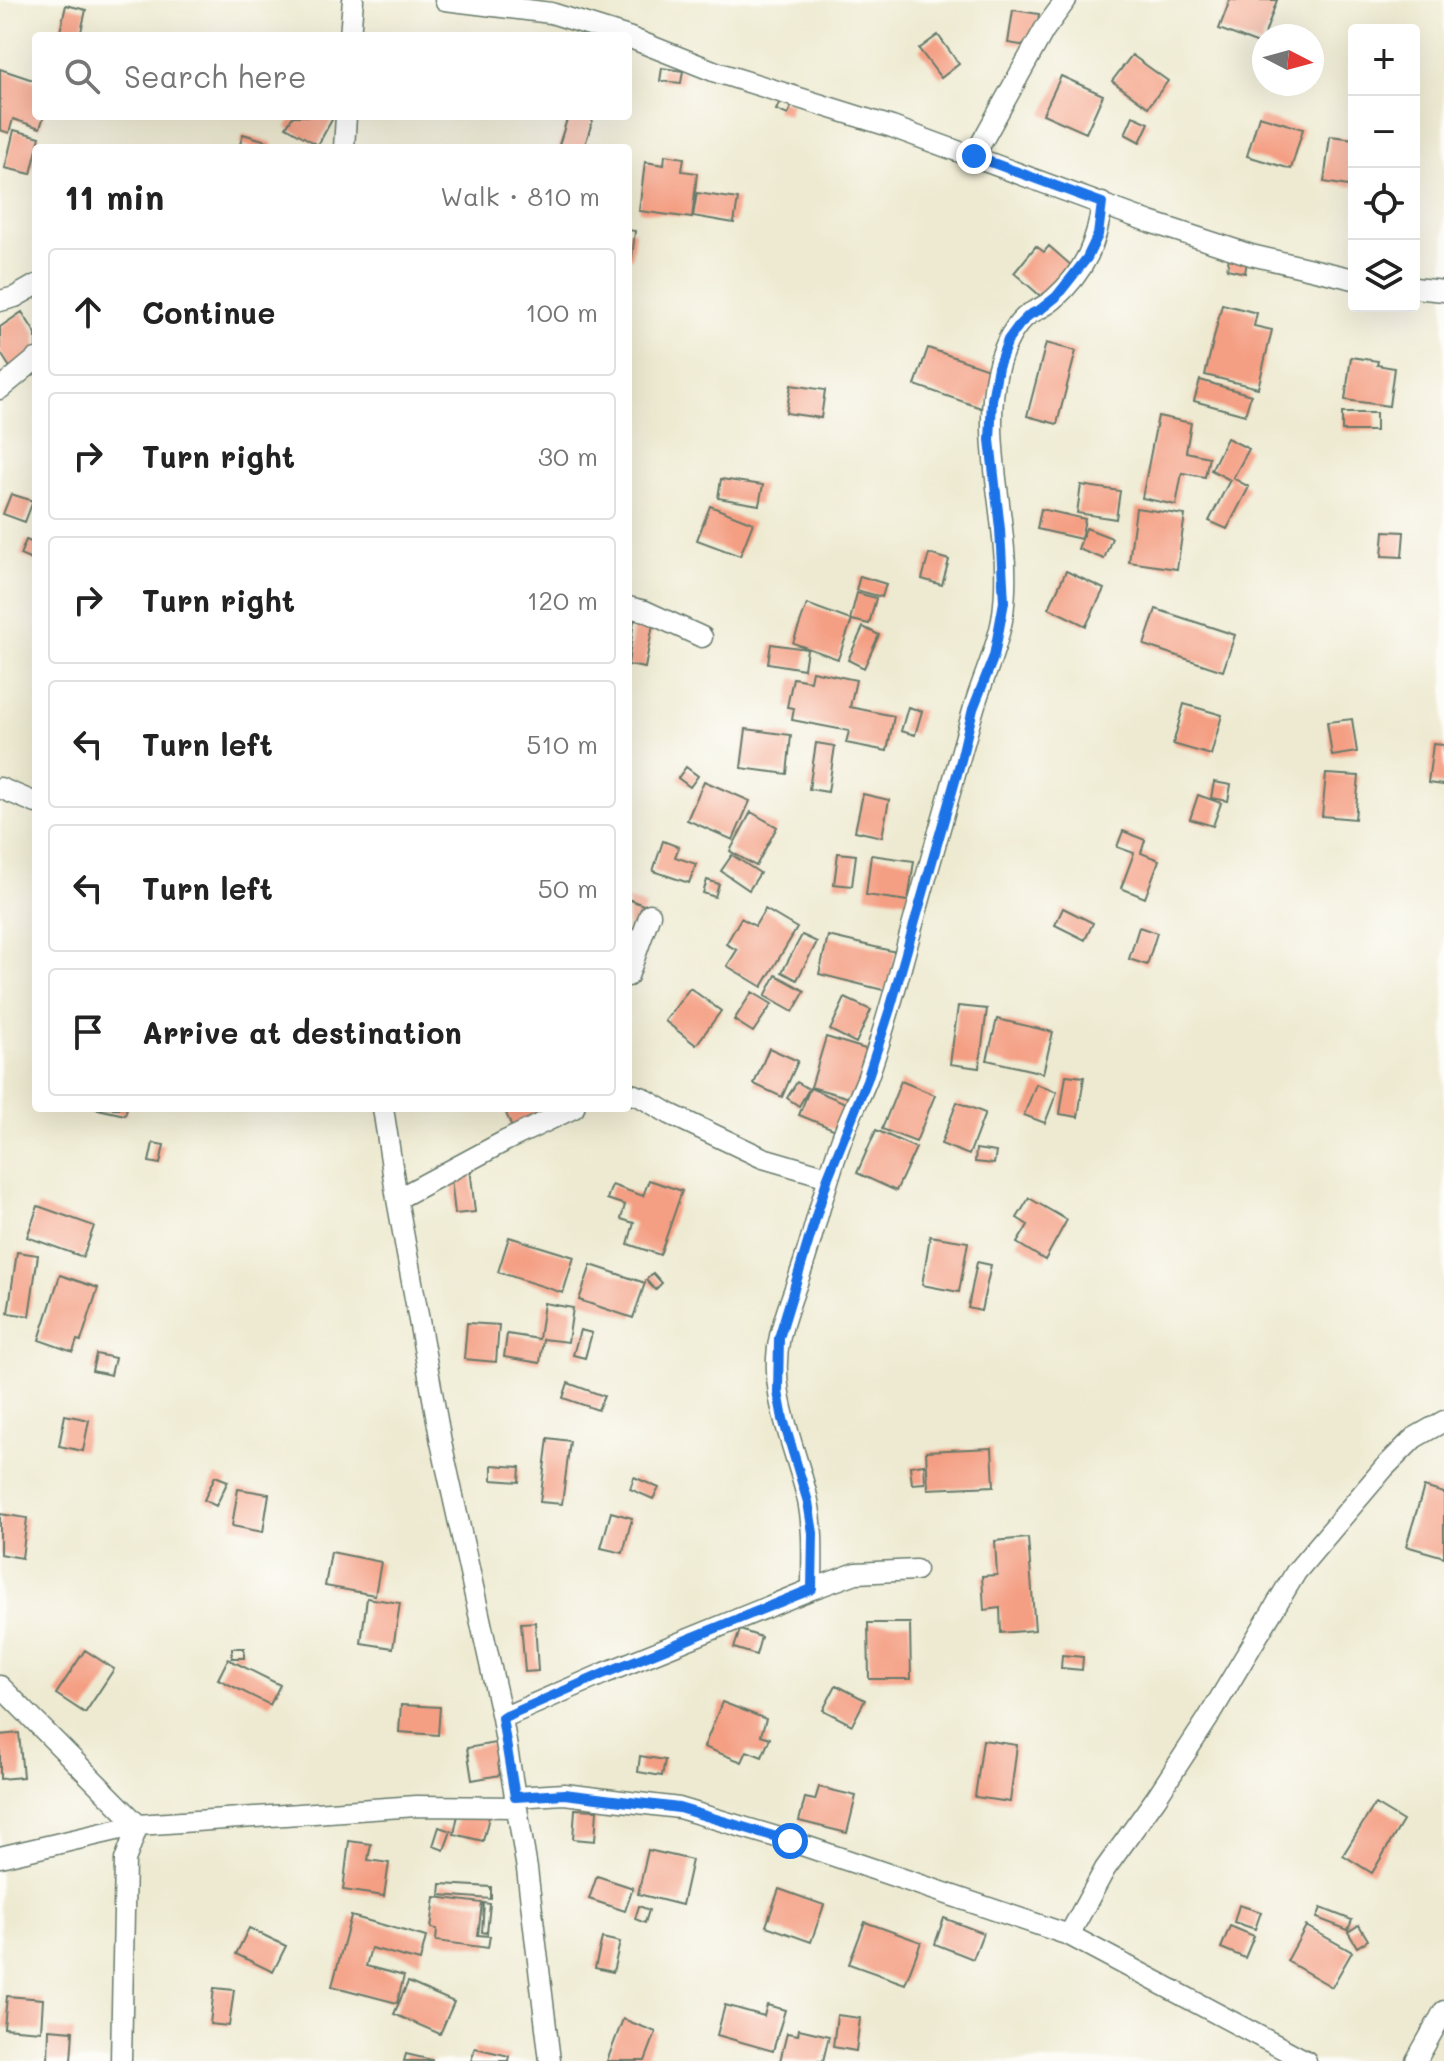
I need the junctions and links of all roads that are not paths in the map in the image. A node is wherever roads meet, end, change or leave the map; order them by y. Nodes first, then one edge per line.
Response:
1 (353, 0) edge
2 (445, 0) edge
3 (1066, 0) edge
4 (350, 32) edge
5 (610, 32) edge
6 (632, 39) edge
7 (346, 120) edge
8 (344, 144) edge
9 (974, 156) junction
10 (1102, 203) junction
11 (1348, 278) edge
12 (32, 287) edge
13 (1420, 289) edge
14 (1444, 291) edge
15 (0, 301) edge
16 (32, 362) edge
17 (0, 389) edge
18 (632, 608) edge
19 (702, 637) dead end
20 (0, 788) edge
21 (32, 801) edge
22 (650, 914) dead end
23 (632, 965) edge
24 (632, 1094) edge
25 (384, 1112) edge
26 (566, 1112) edge
27 (828, 1177) junction
28 (397, 1199) junction
29 (1444, 1421) edge
30 (916, 1570) dead end
31 (812, 1589) junction
32 (0, 1686) edge
33 (502, 1718) junction
34 (516, 1802) junction
35 (138, 1825) junction
36 (0, 1857) edge
37 (1069, 1935) junction
38 (1444, 2011) edge
39 (121, 2061) edge
40 (550, 2061) edge
41 (1306, 2061) edge
42 (1416, 2061) edge

1 - 4 street
2 - 5 street
3 - 9 street
6 - 9 street
7 - 8 street
9 - 10 street
10 - 11 street
10 - 27 street
12 - 15 street
13 - 14 street
16 - 17 street
18 - 19 street
20 - 21 street
22 - 23 street
24 - 27 street
25 - 28 street
26 - 28 street
27 - 31 street
28 - 33 street
29 - 37 street
30 - 31 street
31 - 33 street
32 - 35 street
33 - 34 street
34 - 35 street
34 - 37 street
34 - 40 street
35 - 36 street
35 - 39 street
37 - 41 street
38 - 42 street

